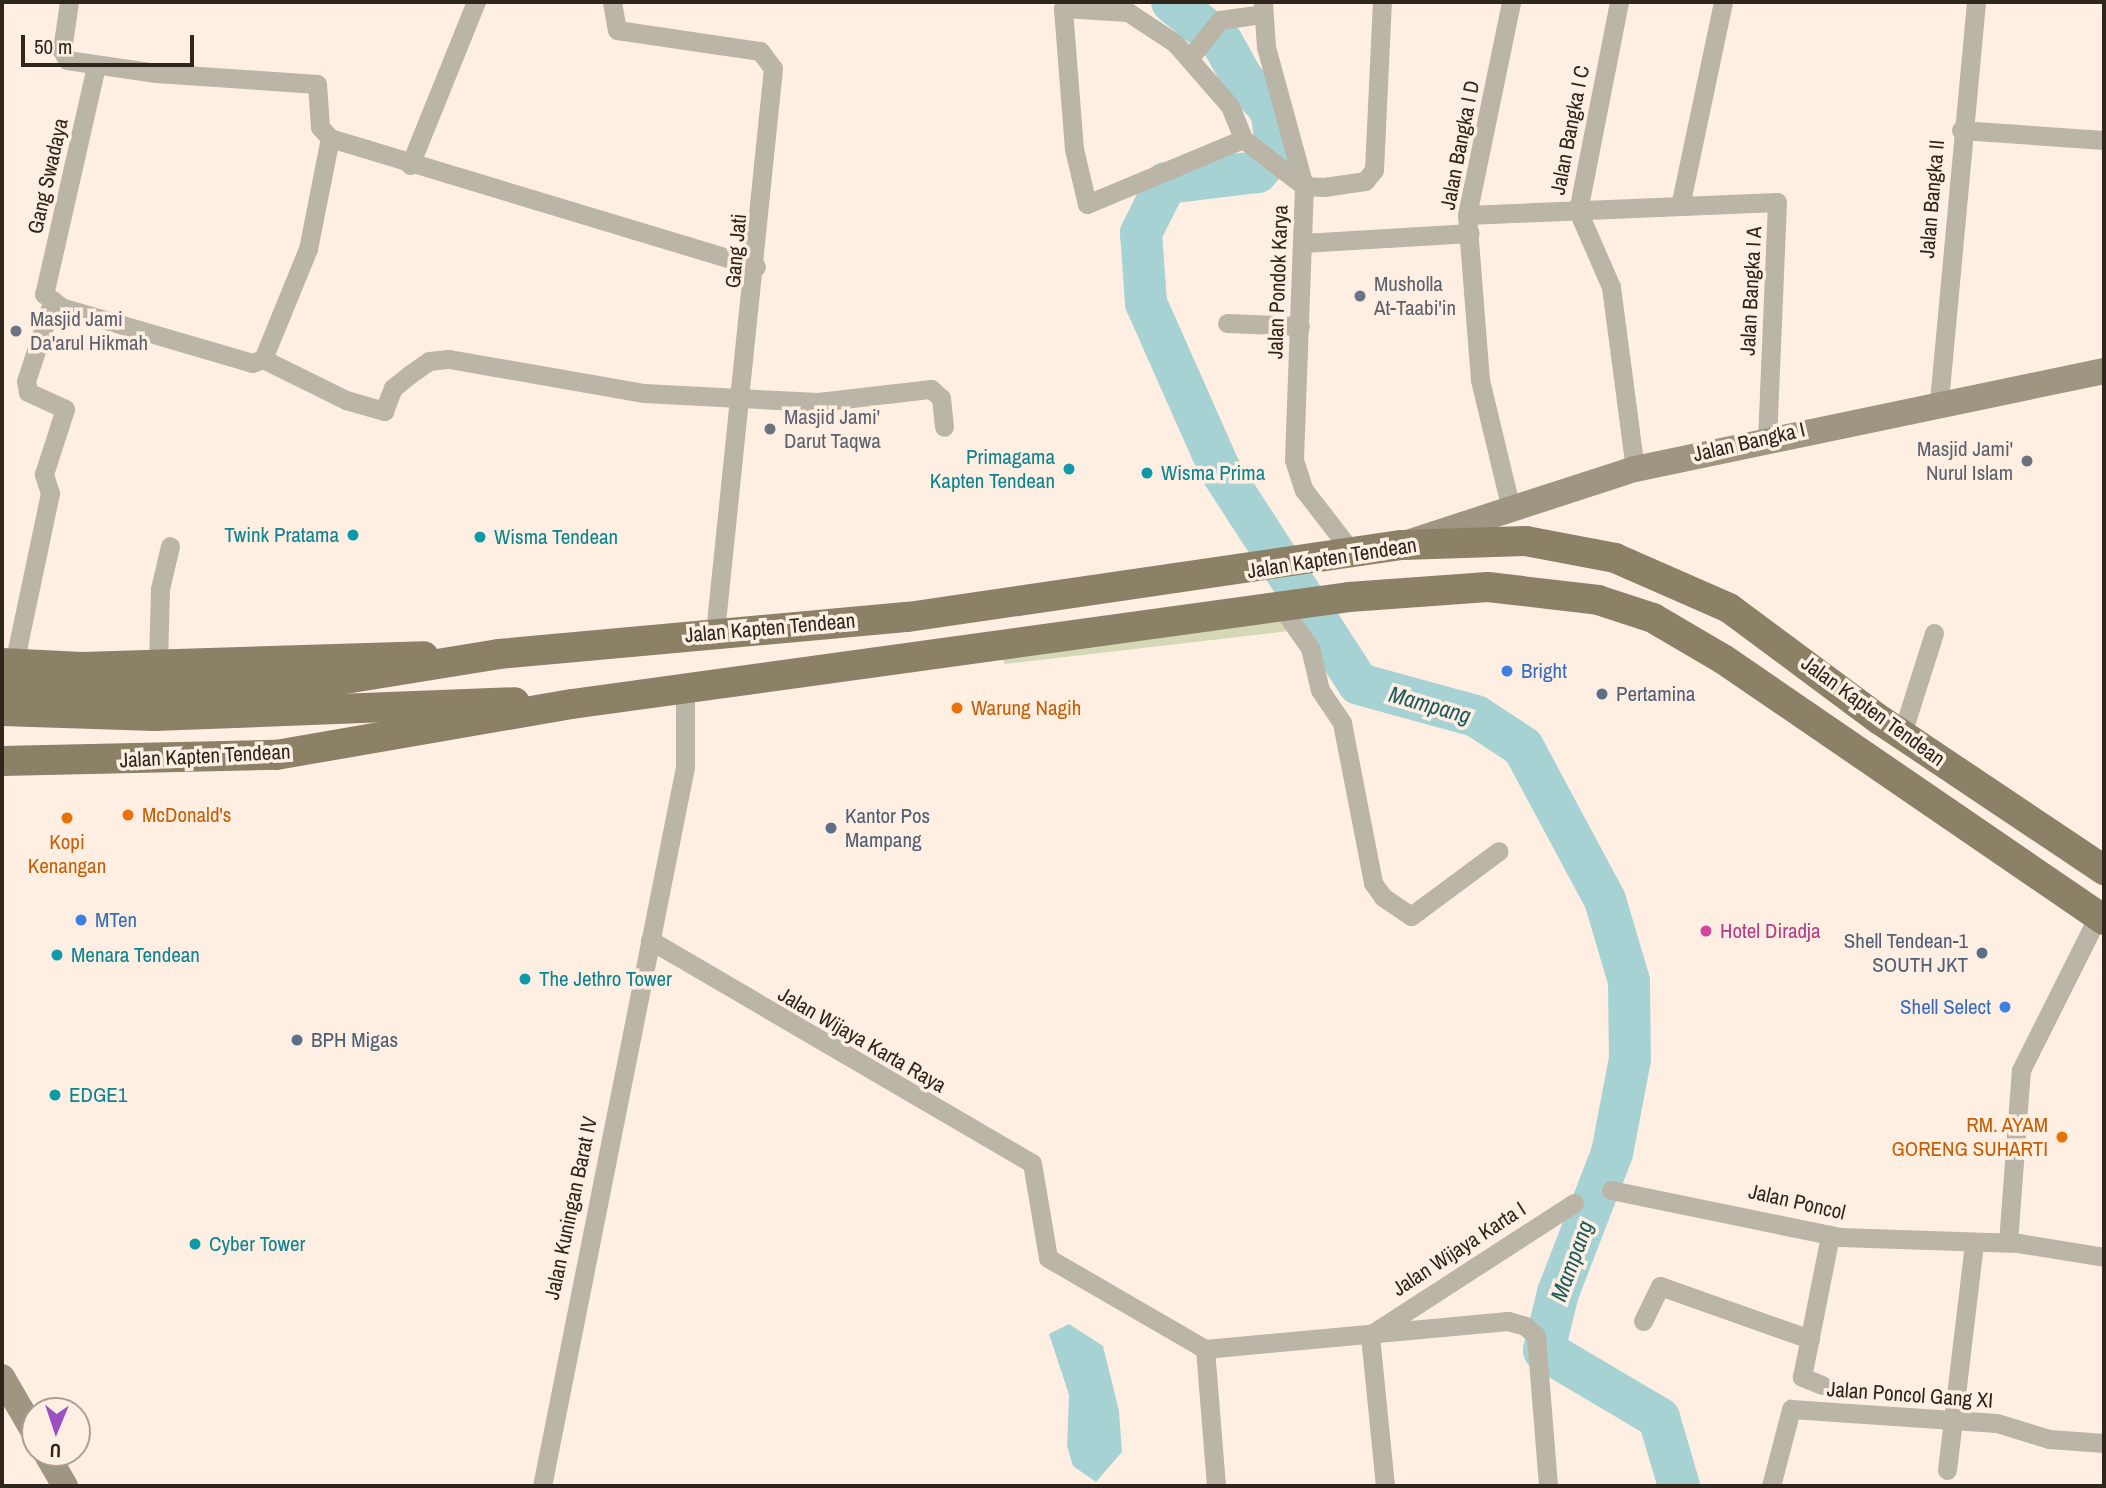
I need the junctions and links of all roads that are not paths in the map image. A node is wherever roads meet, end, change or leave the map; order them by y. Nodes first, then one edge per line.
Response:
1 (69, 2) edge
2 (476, 2) edge
3 (612, 2) edge
4 (1382, 2) edge
5 (1511, 2) edge
6 (1619, 2) edge
7 (1723, 2) edge
8 (1976, 2) edge
9 (1262, 8) edge
10 (1189, 59) junction
11 (96, 66) junction
12 (1961, 130) junction
13 (330, 138) junction
14 (1244, 139) junction
15 (2104, 140) edge
16 (410, 165) junction
17 (1304, 186) junction
18 (1680, 206) junction
19 (1578, 211) junction
20 (1468, 224) junction
21 (1303, 243) junction
22 (756, 267) junction
23 (49, 297) junction
24 (1227, 323) dead end
25 (1300, 326) junction
26 (263, 359) junction
27 (2104, 371) edge
28 (737, 396) junction
29 (1939, 401) junction
30 (944, 426) dead end
31 (1767, 437) junction
32 (1635, 469) junction
33 (1510, 505) junction
34 (1402, 545) junction
35 (170, 546) dead end
36 (1344, 554) junction
37 (1290, 607) junction
38 (715, 632) junction
39 (1934, 632) dead end
40 (470, 657) junction
41 (158, 665) junction
42 (6, 672) edge
43 (685, 690) junction
44 (220, 704) junction
45 (572, 704) junction
46 (2, 711) edge
47 (1902, 734) junction
48 (2, 761) edge
49 (1499, 851) dead end
50 (2104, 870) edge
51 (2101, 918) edge
52 (650, 940) junction
53 (1611, 1190) dead end
54 (1574, 1203) dead end
55 (1830, 1235) junction
56 (2008, 1242) junction
57 (1974, 1245) junction
58 (2104, 1257) edge
59 (1643, 1321) dead end
60 (1370, 1335) junction
61 (1810, 1339) junction
62 (1205, 1349) junction
63 (2, 1377) edge
64 (1822, 1385) dead end
65 (21, 1410) edge
66 (1951, 1420) junction
67 (2104, 1443) edge
68 (54, 1467) edge
69 (1947, 1470) dead end
70 (65, 1486) edge
71 (542, 1486) edge
72 (1216, 1486) edge
73 (1385, 1486) edge
74 (1548, 1486) edge
75 (1771, 1486) edge

1 - 11 street
2 - 16 street
3 - 22 street, Gang Jati
4 - 17 street
5 - 20 street, Jalan Bangka I D
6 - 19 street, Jalan Bangka I C
7 - 18 street
8 - 12 street, Jalan Bangka II
9 - 10 street
9 - 17 street, Jalan Pondok Karya
10 - 14 street
10 - 14 street
11 - 13 street
11 - 23 street, Gang Swadaya
12 - 15 street
12 - 29 street, Jalan Bangka II
13 - 16 street
13 - 26 street
14 - 17 street
16 - 22 street
17 - 21 street, Jalan Pondok Karya
18 - 19 street
18 - 31 street, Jalan Bangka I A
19 - 20 street
19 - 32 street, Jalan Bangka I C
20 - 21 street
20 - 33 street, Jalan Bangka I D
21 - 25 street, Jalan Pondok Karya
22 - 28 street, Gang Jati
23 - 26 street
23 - 42 street, Gang Swadaya
24 - 25 street
25 - 36 street, Jalan Pondok Karya
26 - 28 street
27 - 29 street, Jalan Bangka I
28 - 30 street
28 - 38 street, Gang Jati
29 - 31 street, Jalan Bangka I
31 - 32 street, Jalan Bangka I
32 - 33 street, Jalan Bangka I
33 - 34 street, Jalan Bangka I
34 - 36 main road, Jalan Kapten Tendean
34 - 47 main road, Jalan Kapten Tendean
35 - 41 street
36 - 38 main road, Jalan Kapten Tendean
37 - 43 main road, Jalan Kapten Tendean
37 - 49 street
37 - 51 main road, Jalan Kapten Tendean
38 - 40 main road, Jalan Kapten Tendean
39 - 47 street
40 - 41 main road, Jalan Kapten Tendean
40 - 44 main road, Jalan Kapten Tendean
41 - 42 main road, Jalan Kapten Tendean
42 - 44 main road, Jalan Kapten Tendean
43 - 45 main road, Jalan Kapten Tendean
43 - 52 street
44 - 45 main road, Jalan Kapten Tendean
44 - 46 main road, Jalan Kapten Tendean
45 - 48 main road, Jalan Kapten Tendean
47 - 50 main road, Jalan Kapten Tendean
51 - 56 street
52 - 62 street, Jalan Wijaya Karta Raya
52 - 71 street, Jalan Kuningan Barat IV
53 - 55 street, Jalan Poncol
54 - 60 street, Jalan Wijaya Karta I
55 - 57 street, Jalan Poncol
55 - 61 street
56 - 57 street, Jalan Poncol
56 - 58 street, Jalan Poncol
57 - 66 street
59 - 61 street
60 - 62 street, Jalan Wijaya Karta I
60 - 73 street
60 - 74 street, Jalan Wijaya Karta I
61 - 64 street
62 - 72 street
63 - 65 street
66 - 67 street, Jalan Poncol Gang XI
66 - 69 street
66 - 75 street, Jalan Poncol Gang XI
68 - 70 street

